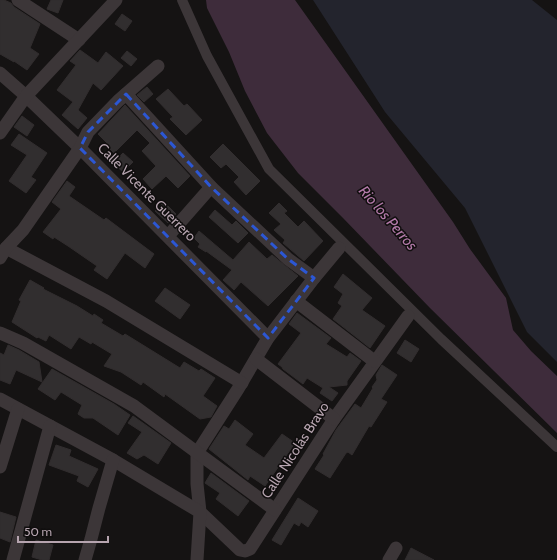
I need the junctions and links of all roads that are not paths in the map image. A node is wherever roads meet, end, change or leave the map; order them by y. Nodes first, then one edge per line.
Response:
1 (18, 0) edge
2 (116, 0) edge
3 (182, 0) edge
4 (79, 40) junction
5 (158, 66) dead end
6 (0, 73) edge
7 (126, 94) junction
8 (26, 96) junction
9 (0, 133) edge
10 (80, 148) junction
11 (211, 187) junction
12 (168, 236) junction
13 (339, 248) dead end
14 (3, 253) edge
15 (314, 278) junction
16 (296, 301) junction
17 (408, 316) dead end
18 (0, 333) edge
19 (268, 338) junction
20 (256, 359) junction
21 (374, 361) junction
22 (242, 383) junction
23 (0, 399) edge
24 (18, 409) junction
25 (334, 419) junction
26 (50, 426) junction
27 (557, 447) edge
28 (197, 453) junction
29 (113, 460) junction
30 (0, 467) edge
31 (275, 510) junction
32 (200, 512) junction
33 (396, 548) dead end
34 (13, 560) edge
35 (86, 560) edge
36 (197, 560) edge
37 (389, 560) edge

1 - 4 street
2 - 4 street
3 - 27 street
4 - 8 street
5 - 7 street
6 - 8 street, Calle Vicente Guerrero
7 - 10 street
7 - 11 street
8 - 9 street
8 - 10 street, Calle Vicente Guerrero
10 - 12 street, Calle Vicente Guerrero
10 - 14 street
11 - 12 street
11 - 15 street
12 - 19 street, Calle Vicente Guerrero
13 - 15 street
14 - 22 street
15 - 16 street
16 - 19 street
16 - 21 street
17 - 21 street, Calle Nicolás Bravo
18 - 28 street
19 - 20 street
20 - 22 street
20 - 25 street
21 - 25 street, Calle Nicolás Bravo
22 - 28 street
23 - 24 street
24 - 26 street
24 - 30 street
25 - 31 street, Calle Nicolás Bravo
26 - 29 street
26 - 34 street
28 - 31 street
28 - 32 street
29 - 32 street
29 - 35 street
31 - 32 street, Calle Nicolás Bravo
32 - 36 street
33 - 37 street

